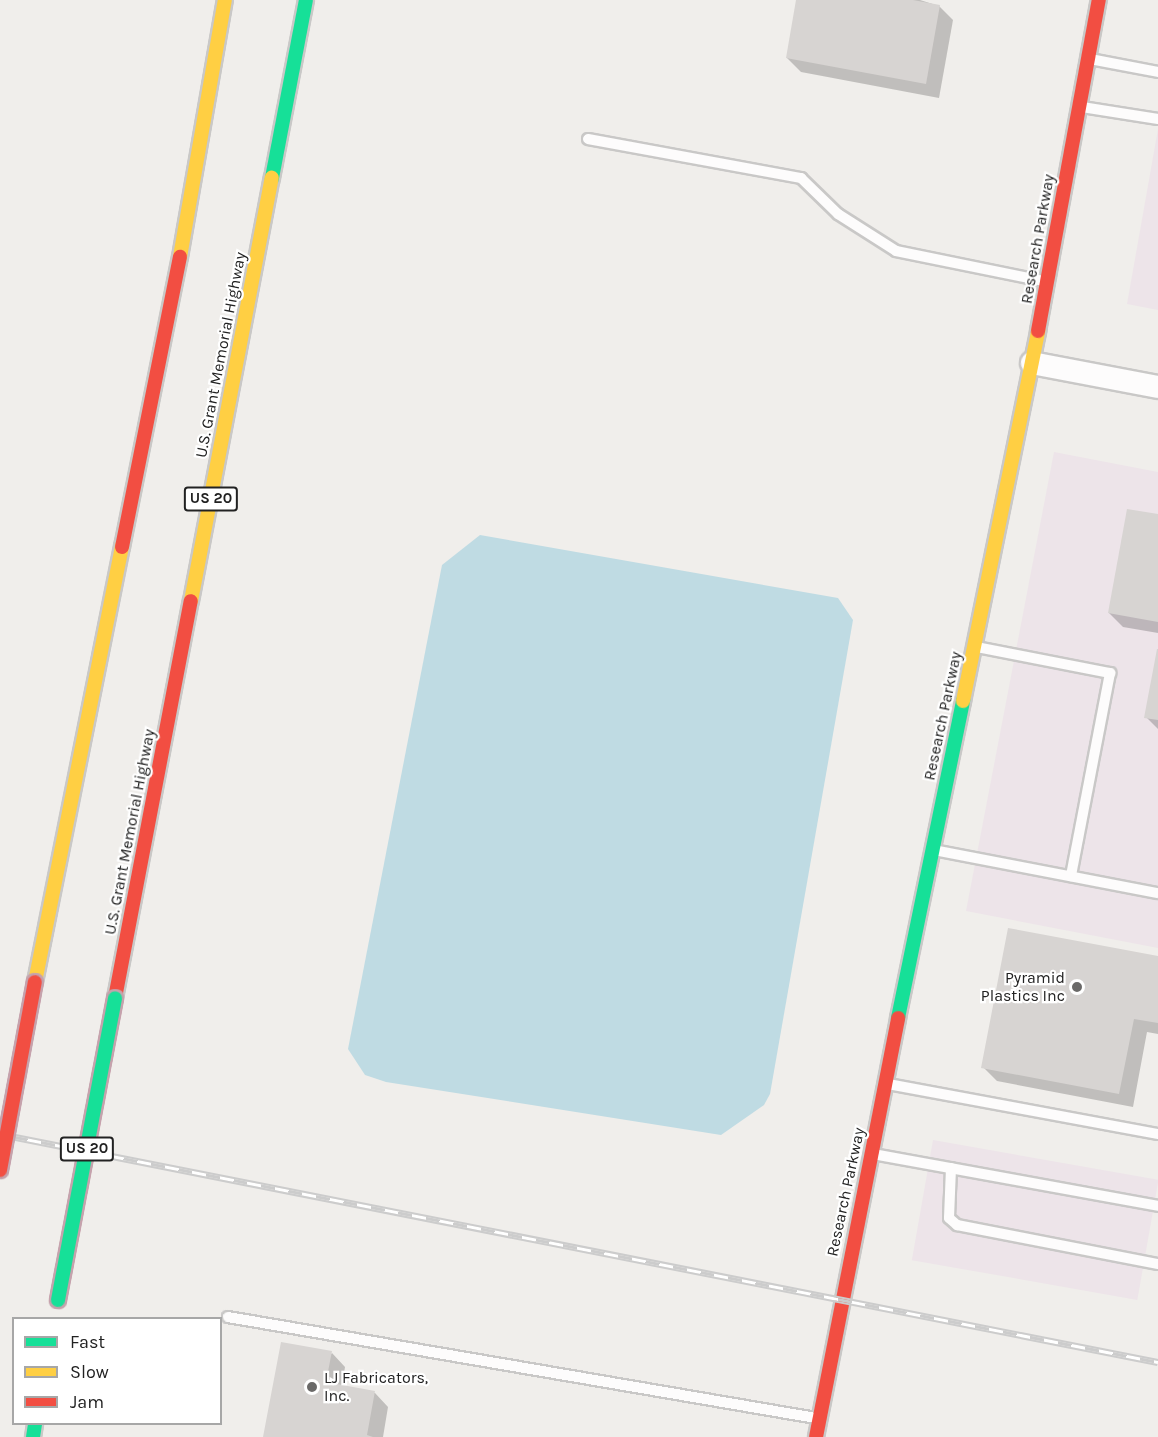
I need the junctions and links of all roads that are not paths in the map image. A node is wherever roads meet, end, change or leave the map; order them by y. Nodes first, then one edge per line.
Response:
1 (225, 0) edge
2 (306, 0) edge
3 (1099, 0) edge
4 (1088, 59) junction
5 (1158, 72) edge
6 (1079, 107) junction
7 (1158, 119) edge
8 (588, 139) dead end
9 (1047, 281) junction
10 (1032, 363) junction
11 (1158, 387) edge
12 (974, 647) junction
13 (933, 849) junction
14 (1071, 876) junction
15 (1158, 893) edge
16 (885, 1083) junction
17 (1158, 1134) edge
18 (870, 1154) junction
19 (951, 1168) junction
20 (0, 1170) edge
21 (1158, 1206) edge
22 (1158, 1264) edge
23 (55, 1317) edge
24 (228, 1317) dead end
25 (819, 1419) junction
26 (816, 1437) edge

1 - 20 main road, bridge
2 - 23 main road, U.S. Grant Memorial Highway / US 20, bridge
3 - 4 main road, Research Parkway
4 - 5 lane
4 - 6 main road, Research Parkway
6 - 7 lane
6 - 9 main road, Research Parkway
8 - 9 lane
9 - 10 main road, Research Parkway
10 - 11 street
10 - 12 main road, Research Parkway
12 - 13 main road, Research Parkway
12 - 14 lane
13 - 14 lane
13 - 16 main road, Research Parkway
14 - 15 lane
16 - 17 lane
16 - 18 main road, Research Parkway
18 - 19 lane
18 - 25 main road, Research Parkway
19 - 21 lane
19 - 22 lane
24 - 25 lane
25 - 26 main road, Research Parkway

